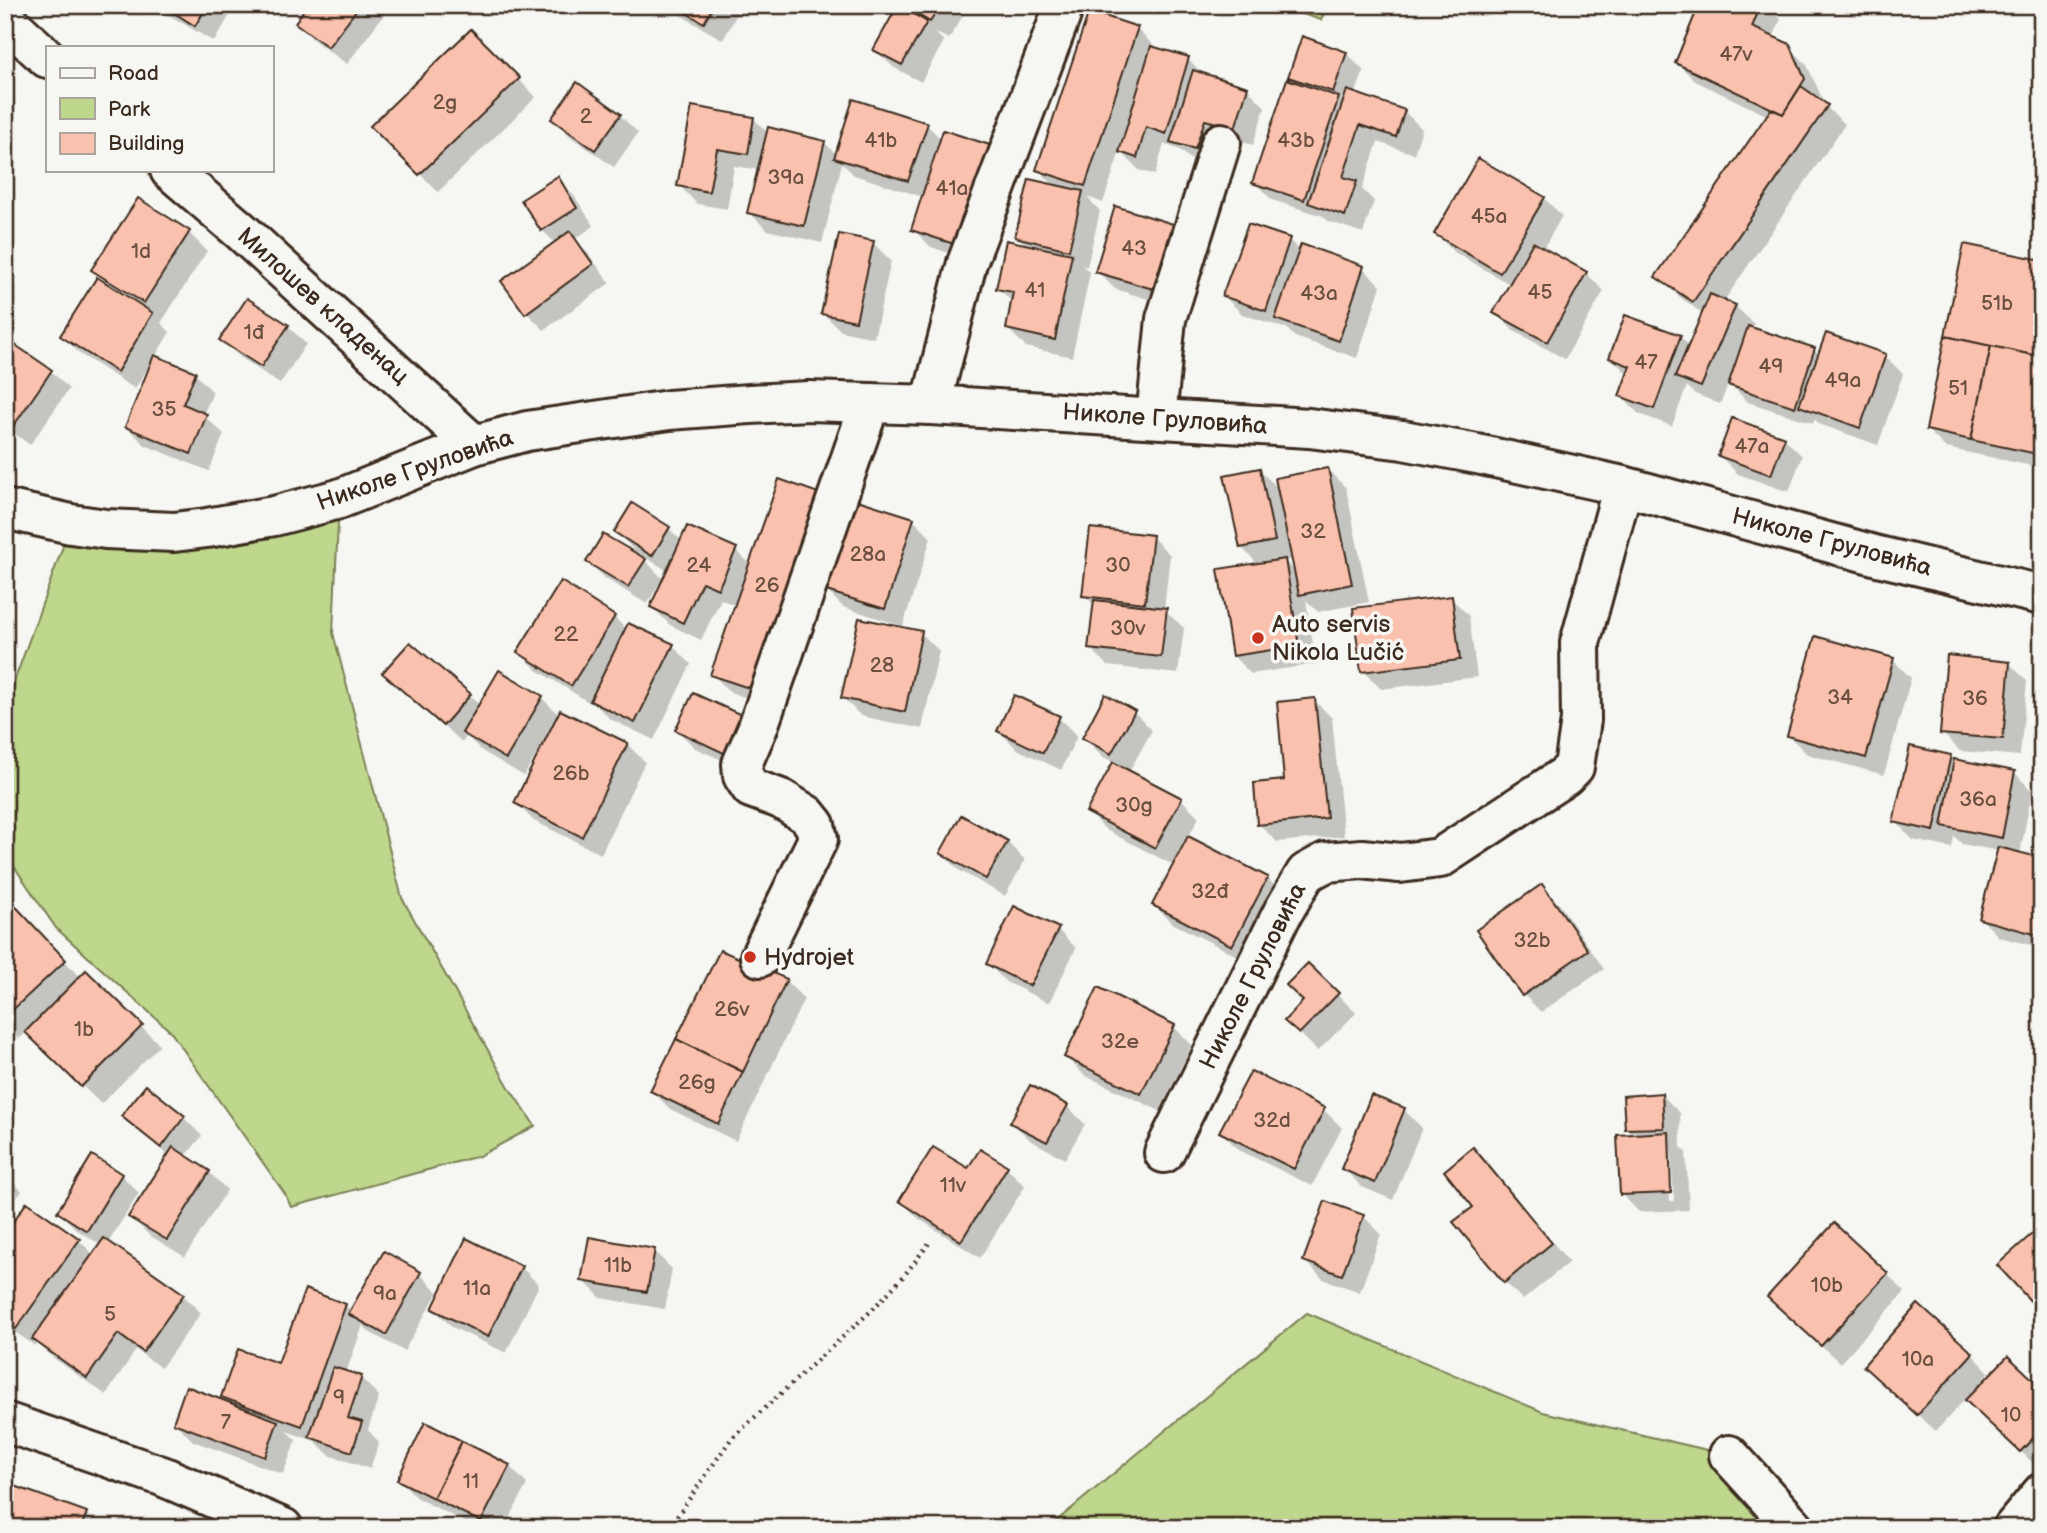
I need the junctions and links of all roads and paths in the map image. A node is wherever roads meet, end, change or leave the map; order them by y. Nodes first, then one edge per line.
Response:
1 (1061, 16) dead end
2 (5, 19) edge
3 (46, 57) edge
4 (1221, 143) dead end
5 (172, 172) edge
6 (870, 403) junction
7 (931, 405) junction
8 (1156, 418) junction
9 (474, 445) junction
10 (1623, 486) junction
11 (5, 509) edge
12 (2042, 595) edge
13 (760, 957) dead end
14 (1164, 1153) dead end
15 (930, 1242) dead end
16 (5, 1422) edge
17 (1729, 1455) dead end
18 (2042, 1493) edge
19 (283, 1528) edge
20 (668, 1528) edge
21 (1795, 1528) edge
22 (2013, 1528) edge

1 - 7 street
2 - 3 street
4 - 8 street
5 - 9 street, Милошев кладенац
6 - 7 street, Николе Груловића
6 - 9 street, Николе Груловића
6 - 13 street
7 - 8 street, Николе Груловића
8 - 10 street, Николе Груловића
9 - 11 street, Николе Груловића
10 - 12 street, Николе Груловића
10 - 14 street, Николе Груловића
15 - 20 path
16 - 19 street
17 - 21 street
18 - 22 street

